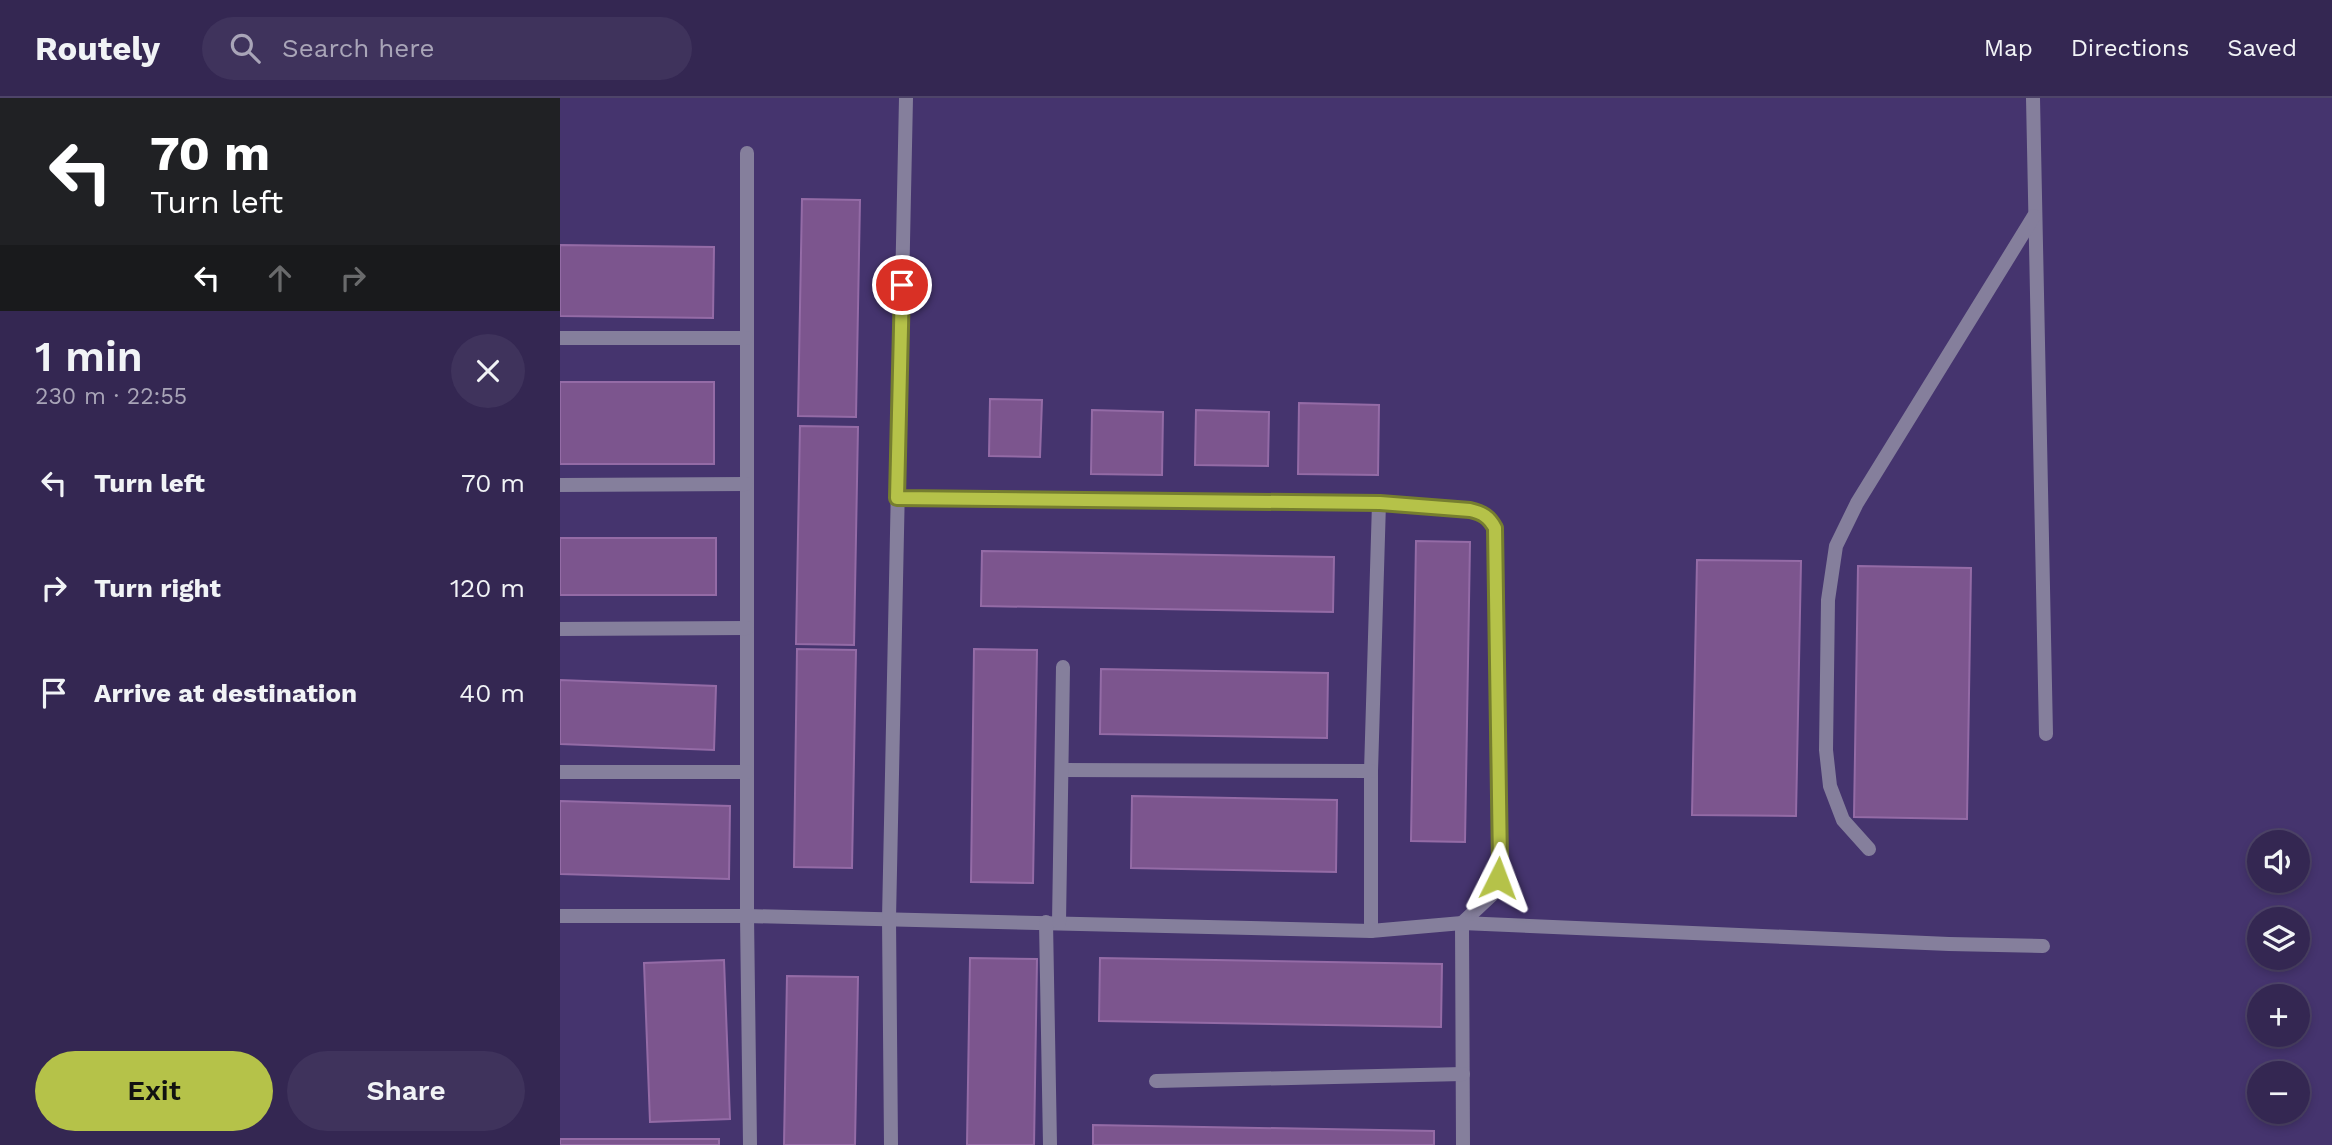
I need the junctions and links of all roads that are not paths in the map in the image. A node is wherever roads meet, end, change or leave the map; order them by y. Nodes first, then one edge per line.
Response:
1 (906, 98) edge
2 (2033, 98) edge
3 (747, 153) dead end
4 (2034, 216) junction
5 (560, 338) edge
6 (746, 338) junction
7 (746, 484) junction
8 (560, 485) edge
9 (897, 498) junction
10 (1380, 503) junction
11 (747, 628) junction
12 (560, 629) edge
13 (1063, 667) dead end
14 (2046, 734) dead end
15 (1062, 770) junction
16 (1371, 771) junction
17 (560, 772) edge
18 (747, 772) junction
19 (1869, 849) dead end
20 (560, 916) edge
21 (747, 916) junction
22 (889, 919) junction
23 (1052, 923) junction
24 (1462, 923) junction
25 (1371, 931) junction
26 (2043, 946) dead end
27 (1463, 1074) junction
28 (1156, 1081) dead end
29 (750, 1145) edge
30 (891, 1145) edge
31 (1050, 1145) edge
32 (1463, 1145) edge

1 - 9 street
2 - 4 street
3 - 6 street
4 - 14 street
4 - 19 street
5 - 6 street
6 - 7 street
7 - 8 street
7 - 11 street
9 - 10 street
9 - 22 street
10 - 16 street
10 - 24 street
11 - 12 street
11 - 18 street
13 - 15 street
15 - 16 street
15 - 23 street
16 - 25 street
17 - 18 street
18 - 21 street
20 - 21 street
21 - 22 street
21 - 29 street
22 - 23 street
22 - 30 street
23 - 25 street
23 - 31 street
24 - 25 street
24 - 26 street
24 - 27 street
27 - 28 street
27 - 32 street

